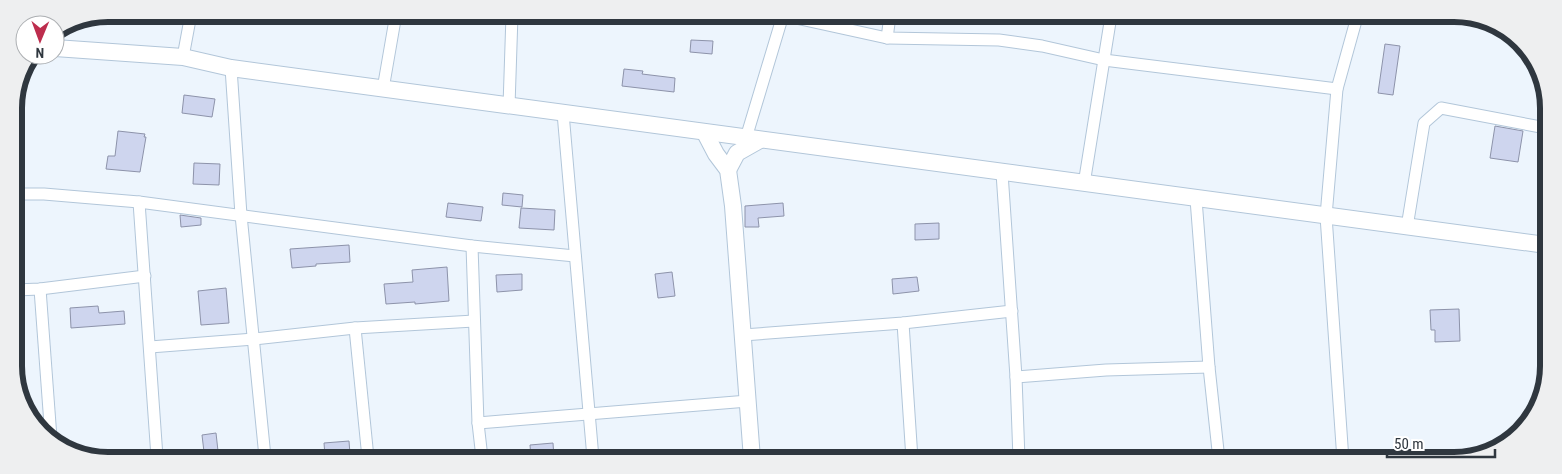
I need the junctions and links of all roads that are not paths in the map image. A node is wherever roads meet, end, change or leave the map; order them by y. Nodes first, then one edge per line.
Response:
1 (190, 22) edge
2 (395, 22) edge
3 (512, 22) edge
4 (780, 22) edge
5 (814, 22) edge
6 (889, 22) edge
7 (1110, 22) edge
8 (1355, 22) edge
9 (887, 38) junction
10 (65, 49) edge
11 (183, 57) junction
12 (1104, 60) junction
13 (231, 68) junction
14 (383, 89) junction
15 (1337, 89) junction
16 (509, 106) junction
17 (563, 113) junction
18 (1540, 127) edge
19 (706, 133) junction
20 (753, 139) junction
21 (728, 170) junction
22 (1002, 173) junction
23 (1084, 184) junction
24 (23, 194) edge
25 (1196, 199) junction
26 (139, 202) junction
27 (241, 215) junction
28 (1326, 216) junction
29 (1407, 227) junction
30 (1540, 244) edge
31 (472, 246) junction
32 (575, 256) junction
33 (145, 276) junction
34 (40, 289) junction
35 (22, 290) edge
36 (1012, 311) junction
37 (474, 321) junction
38 (903, 323) junction
39 (355, 328) junction
40 (743, 335) junction
41 (254, 338) junction
42 (150, 347) junction
43 (1209, 367) junction
44 (1016, 377) junction
45 (748, 401) junction
46 (589, 414) junction
47 (478, 423) junction
48 (50, 428) edge
49 (911, 451) edge
50 (1019, 451) edge
51 (1218, 451) edge
52 (1341, 451) edge
53 (156, 452) edge
54 (264, 452) edge
55 (367, 452) edge
56 (481, 452) edge
57 (592, 452) edge
58 (752, 452) edge

1 - 11 street
2 - 14 street
3 - 16 street
4 - 20 street
5 - 9 street
6 - 9 street
7 - 12 street
8 - 15 street
9 - 12 street
10 - 11 street
11 - 13 street
12 - 15 street
12 - 23 street
13 - 14 street
13 - 27 street
14 - 16 street
15 - 28 street
16 - 17 street
17 - 19 street
17 - 32 street
18 - 29 street
19 - 20 street
19 - 21 street
20 - 21 street
20 - 22 street
21 - 40 street
22 - 23 street
22 - 36 street
23 - 25 street
24 - 26 street
25 - 28 street
25 - 43 street
26 - 27 street
26 - 33 street
27 - 31 street
27 - 41 street
28 - 29 street
28 - 52 street
29 - 30 street
31 - 32 street
31 - 37 street
32 - 46 street
33 - 34 street
33 - 42 street
34 - 35 street
34 - 48 street
36 - 38 street
36 - 44 street
37 - 39 street
37 - 47 street
38 - 40 street
38 - 49 street
39 - 41 street
39 - 55 street
40 - 45 street
41 - 42 street
41 - 54 street
42 - 53 street
43 - 44 street
43 - 51 street
44 - 50 street
45 - 46 street
45 - 58 street
46 - 47 street
46 - 57 street
47 - 56 street

